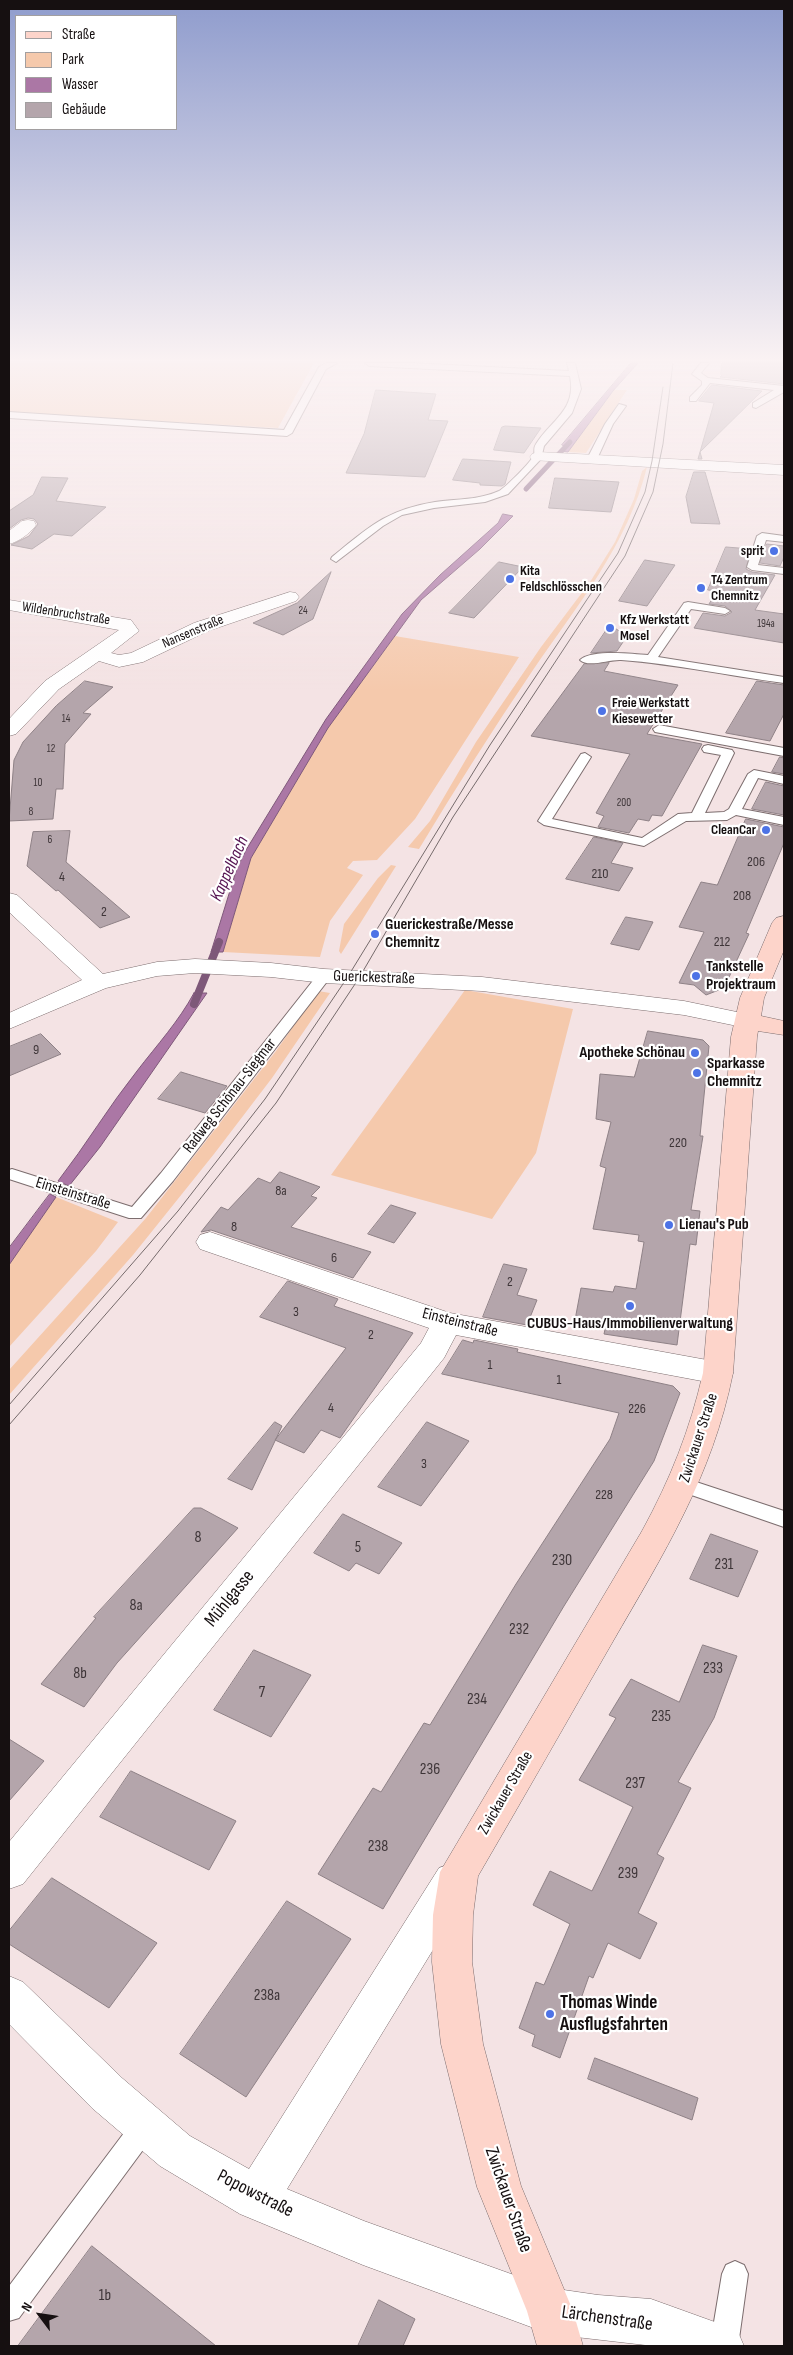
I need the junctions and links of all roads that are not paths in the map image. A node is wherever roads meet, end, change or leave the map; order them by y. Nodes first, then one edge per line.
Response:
1 (523, 473) edge
2 (28, 525) dead end
3 (784, 538) edge
4 (9, 539) edge
5 (336, 559) dead end
6 (784, 571) edge
7 (290, 597) dead end
8 (9, 605) edge
9 (724, 611) dead end
10 (97, 655) junction
11 (651, 659) junction
12 (586, 660) dead end
13 (784, 680) edge
14 (658, 729) dead end
15 (9, 730) edge
16 (706, 748) dead end
17 (784, 752) edge
18 (585, 757) dead end
19 (784, 780) edge
20 (734, 811) junction
21 (696, 817) junction
22 (784, 821) edge
23 (631, 830) dead end
24 (652, 837) junction
25 (9, 900) edge
26 (784, 923) edge
27 (324, 976) junction
28 (98, 982) junction
29 (747, 1021) junction
30 (9, 1022) edge
31 (784, 1028) edge
32 (12, 1174) dead end
33 (135, 1214) joint
34 (210, 1242) dead end
35 (440, 1336) junction
36 (718, 1373) junction
37 (684, 1485) junction
38 (784, 1519) edge
39 (9, 1871) edge
40 (459, 1872) junction
41 (9, 1996) edge
42 (145, 2126) junction
43 (256, 2198) junction
44 (735, 2274) dead end
45 (9, 2308) edge
46 (555, 2328) edge
47 (722, 2346) edge

1 - 5 lane
2 - 4 street
3 - 6 lane
7 - 10 street, Nansenstraße
8 - 10 street, Wildenbruchstraße
9 - 11 lane
10 - 15 street
11 - 12 lane
11 - 13 lane
14 - 17 lane
16 - 21 lane
18 - 24 lane
19 - 20 lane
20 - 21 lane
20 - 22 lane
21 - 24 lane
23 - 24 lane
25 - 28 street
26 - 29 main road, Zwickauer Straße
27 - 28 street, Guerickestraße
27 - 29 street, Guerickestraße
27 - 33 lane, Radweg Schönau-Siegmar
28 - 30 street, Guerickestraße
29 - 31 main road
29 - 36 main road, Zwickauer Straße
32 - 33 lane, Einsteinstraße
34 - 35 street, Einsteinstraße
35 - 36 street, Einsteinstraße
35 - 39 street, Mühlgasse
36 - 37 main road, Zwickauer Straße
37 - 38 lane
37 - 40 main road, Zwickauer Straße
40 - 43 street, Zwickauer Straße
40 - 46 main road, Zwickauer Straße
41 - 42 street, Popowstraße
42 - 43 street, Popowstraße
42 - 45 lane
43 - 46 street, Popowstraße
44 - 47 lane
46 - 47 street, Lärchenstraße

